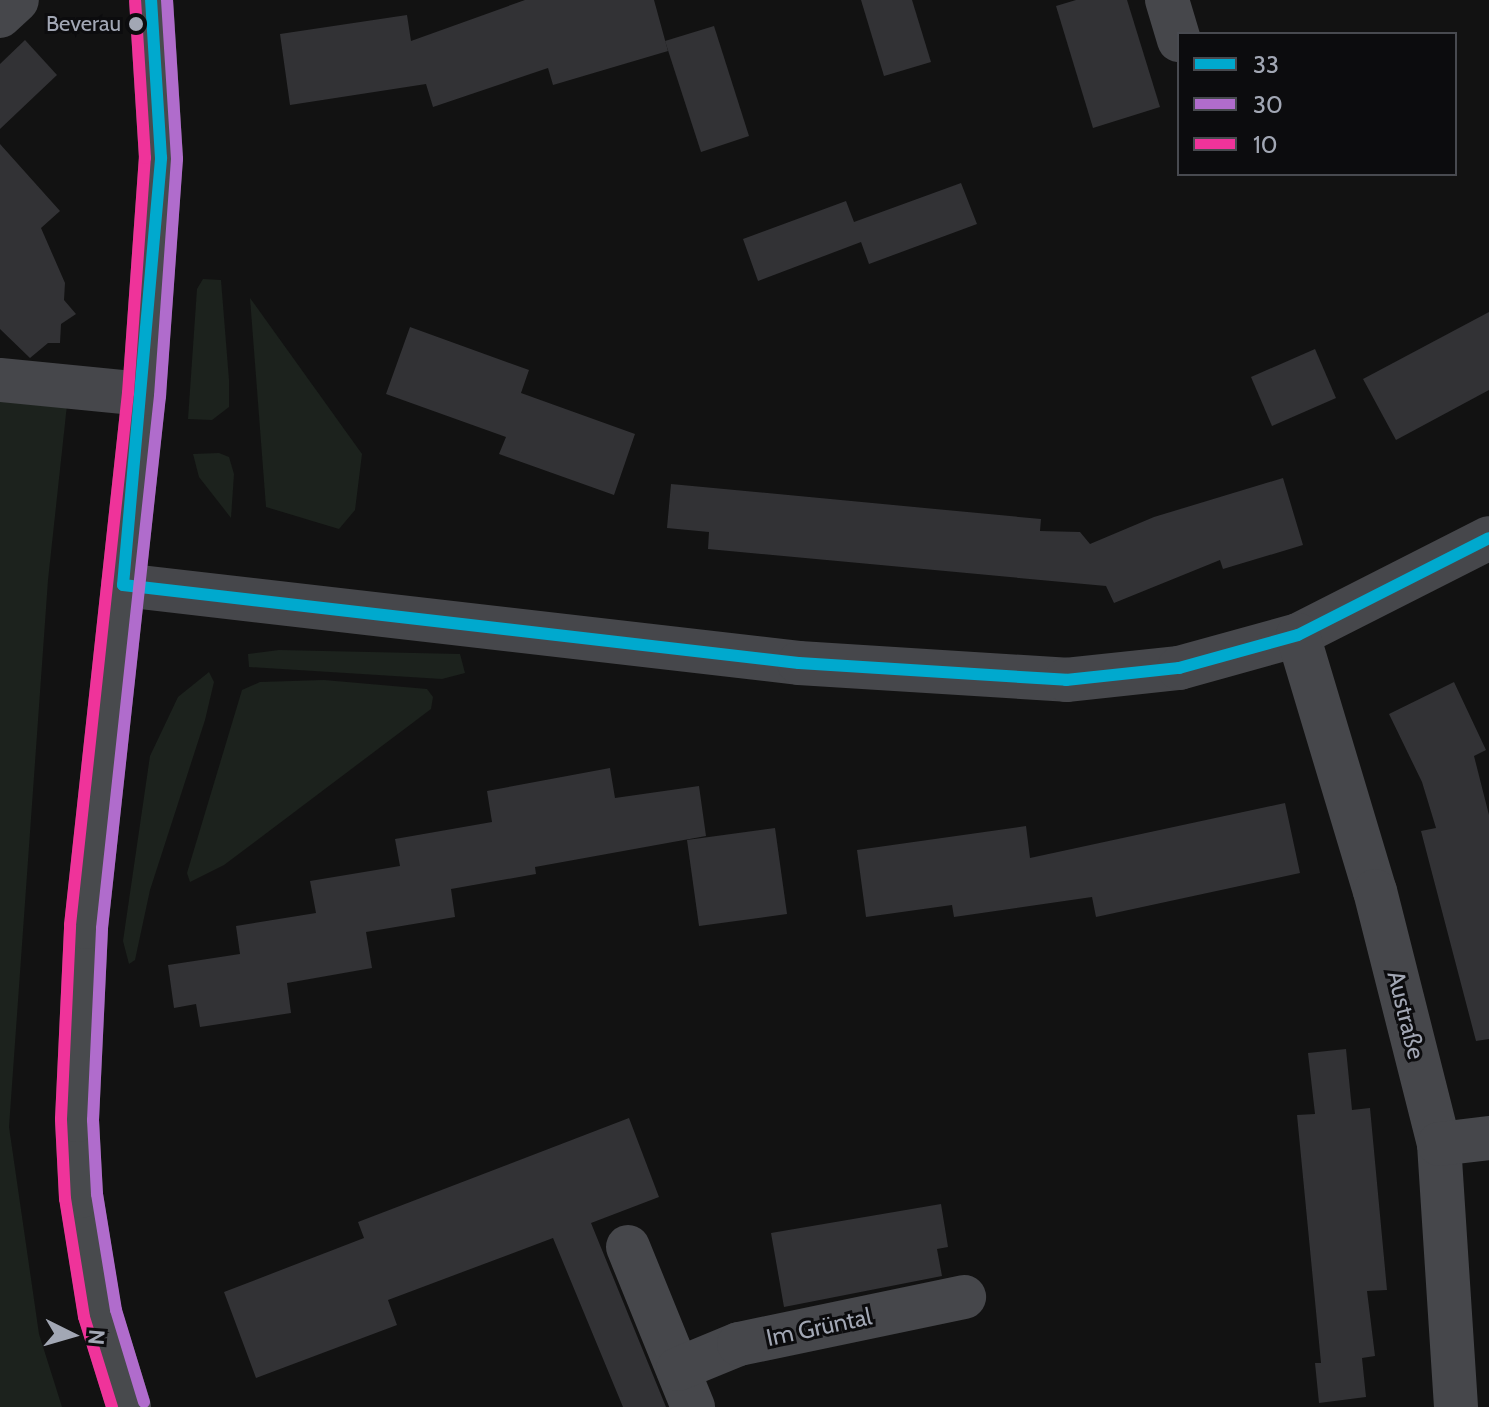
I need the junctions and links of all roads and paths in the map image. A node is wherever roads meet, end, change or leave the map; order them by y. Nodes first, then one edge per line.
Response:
1 (17, 0) edge
2 (151, 0) edge
3 (1167, 0) edge
4 (0, 16) edge
5 (1177, 33) edge
6 (0, 380) edge
7 (144, 394) junction
8 (1489, 538) edge
9 (123, 585) junction
10 (1298, 635) junction
11 (1489, 1138) edge
12 (1439, 1144) junction
13 (628, 1247) dead end
14 (964, 1297) dead end
15 (685, 1388) edge
16 (129, 1407) edge
17 (1456, 1407) edge

1 - 4 street
2 - 7 main road
3 - 5 street
6 - 7 street
7 - 9 main road
8 - 10 street
9 - 10 street
9 - 16 main road
10 - 12 street, Austraße
11 - 12 street
12 - 17 street, Austraße
13 - 15 street, Im Grüntal
14 - 15 street, Im Grüntal

